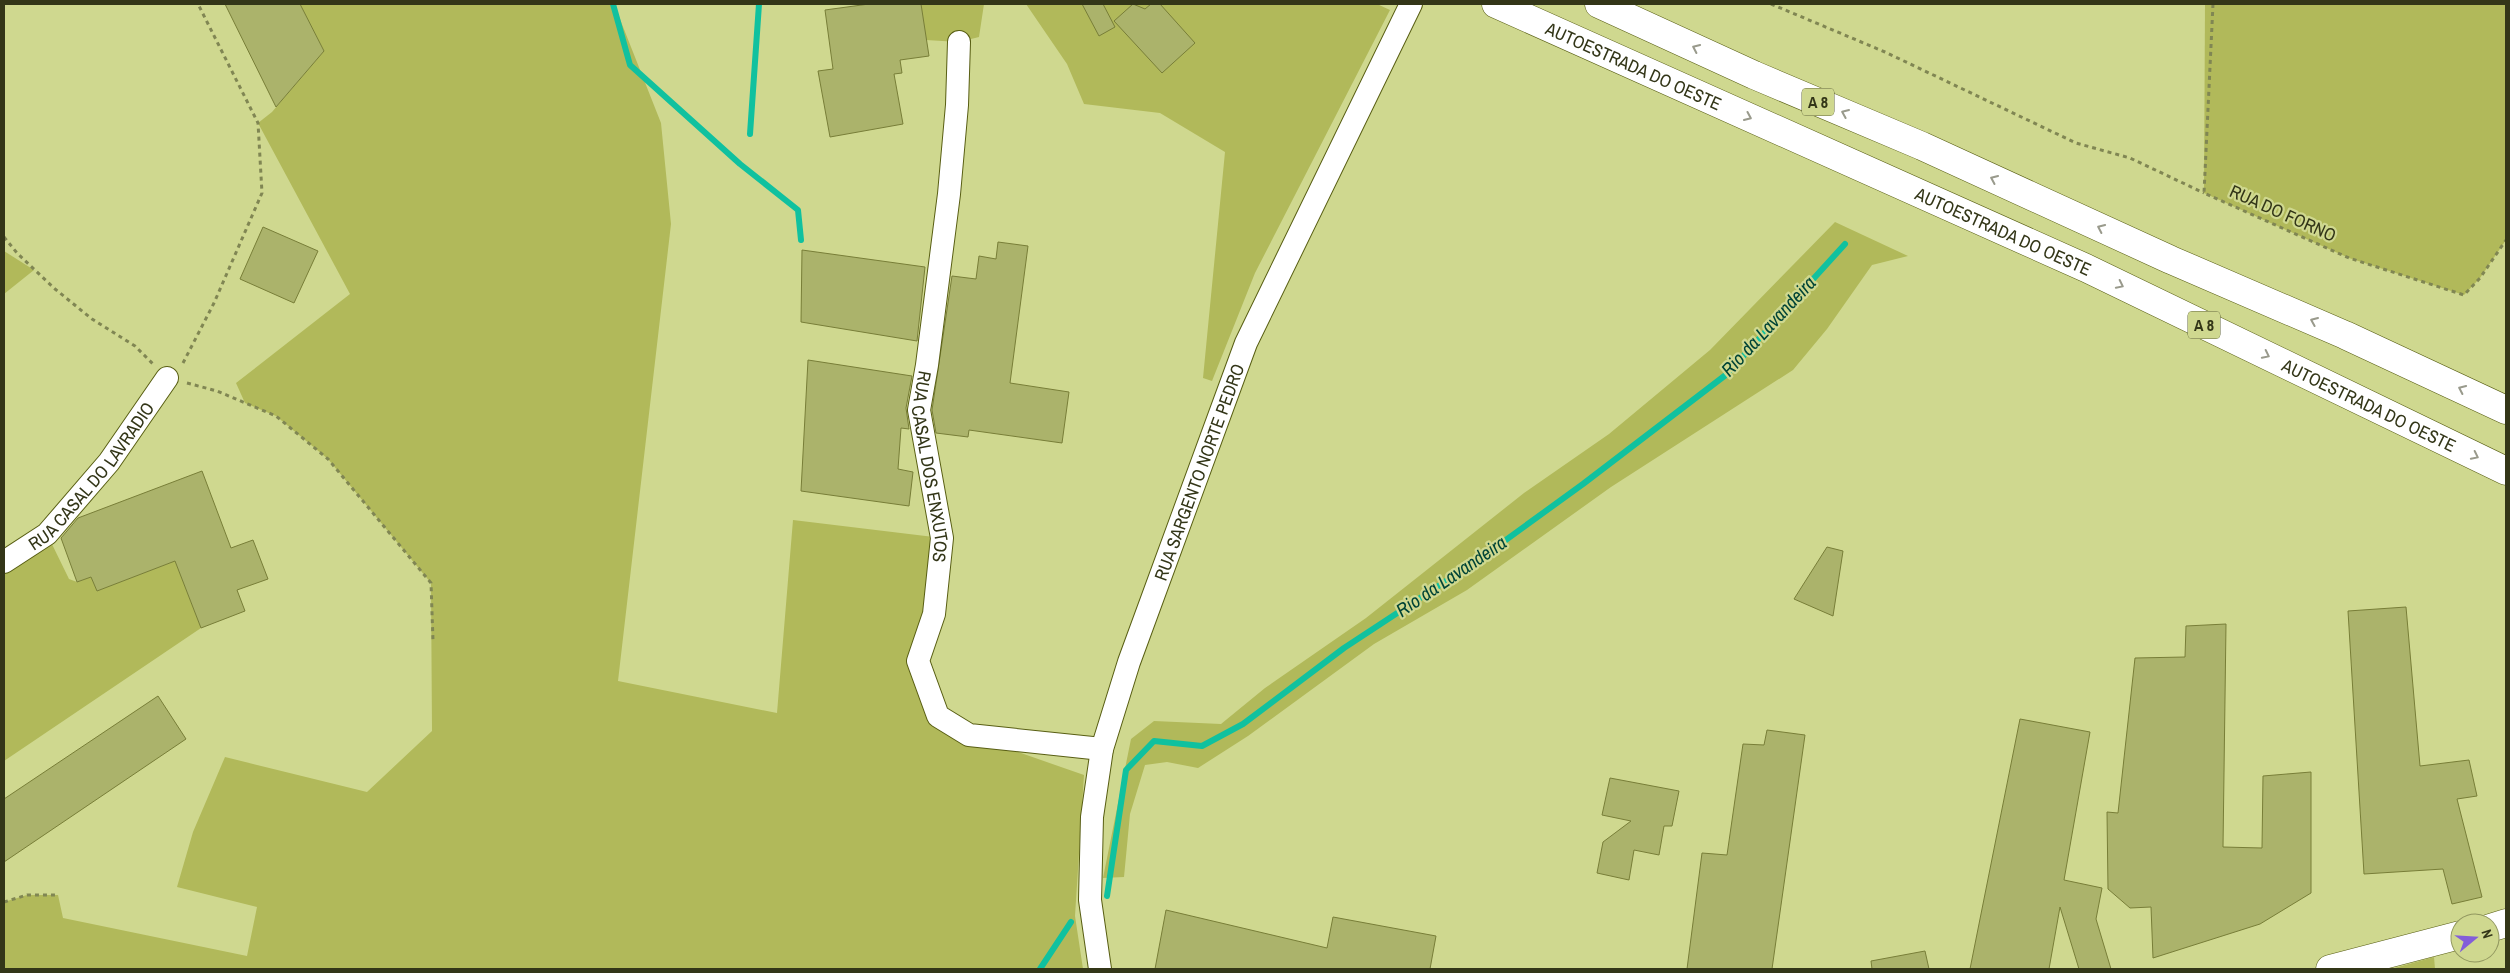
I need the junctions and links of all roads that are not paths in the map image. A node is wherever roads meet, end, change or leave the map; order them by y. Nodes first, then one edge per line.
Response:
1 (1496, 4) edge
2 (1599, 4) edge
3 (1407, 11) edge
4 (959, 42) dead end
5 (167, 378) road end
6 (2506, 410) edge
7 (2506, 471) edge
8 (4, 562) edge
9 (1102, 748) junction
10 (2450, 938) edge
11 (1100, 969) edge
12 (2330, 969) edge

1 -> 7 main road, AUTOESTRADA DO OESTE / A 8
6 -> 2 main road, A 8
3 - 9 street, RUA SARGENTO NORTE PEDRO
4 - 9 street, RUA CASAL DOS ENXUTOS
5 - 8 street, RUA CASAL DO LAVRADIO
9 - 11 street, RUA SARGENTO NORTE PEDRO
10 - 12 main road

